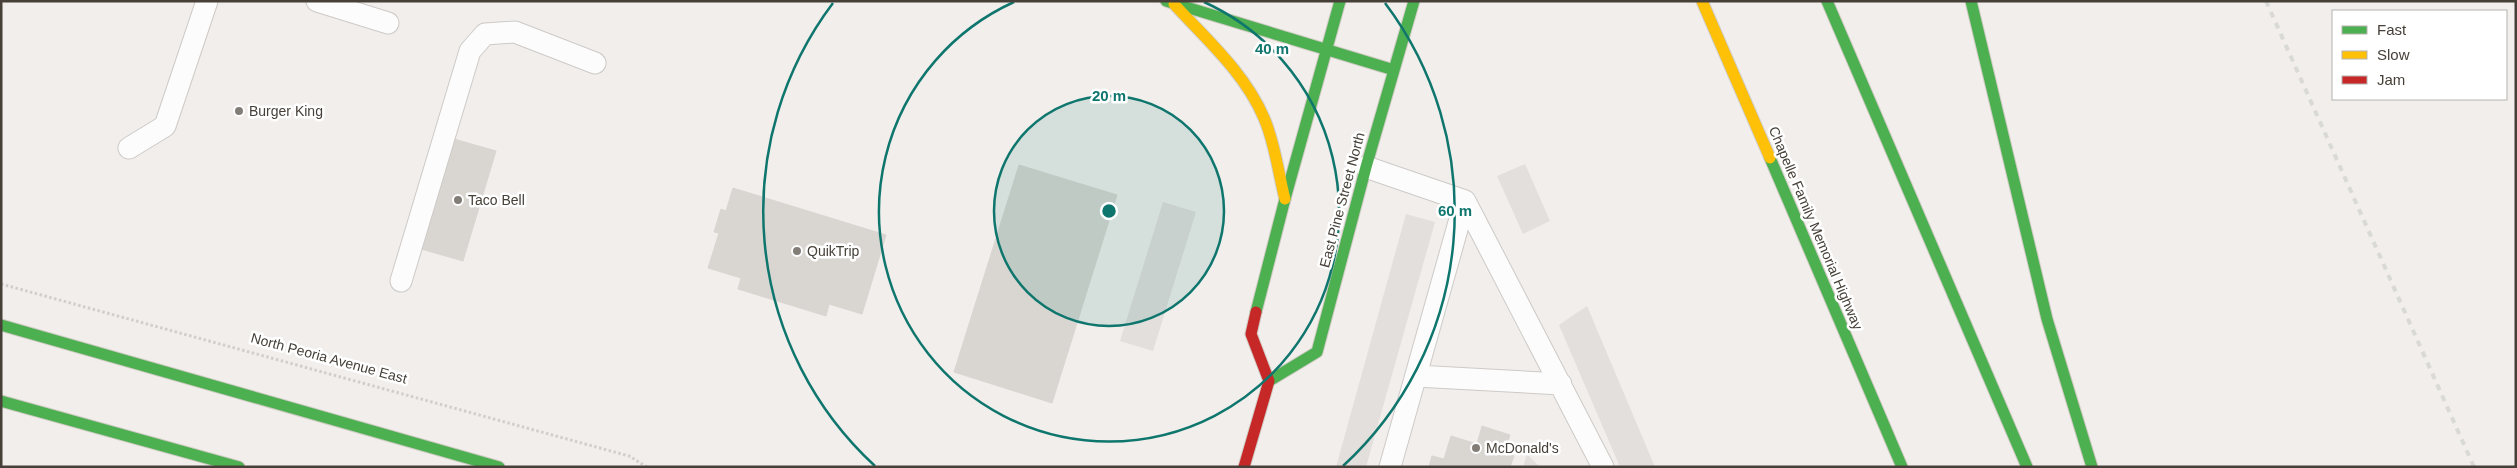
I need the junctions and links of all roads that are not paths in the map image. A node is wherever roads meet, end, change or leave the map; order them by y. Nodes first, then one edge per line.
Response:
1 (207, 1) edge
2 (317, 1) edge
3 (1340, 1) edge
4 (1414, 1) edge
5 (1702, 1) edge
6 (1827, 1) edge
7 (1971, 1) edge
8 (1170, 2) edge
9 (388, 23) dead end
10 (1326, 49) junction
11 (595, 63) dead end
12 (1394, 70) junction
13 (130, 148) dead end
14 (1366, 167) junction
15 (1285, 199) junction
16 (1464, 201) junction
17 (401, 281) dead end
18 (1, 325) edge
19 (1416, 376) junction
20 (1269, 381) junction
21 (1561, 384) junction
22 (1, 401) edge
23 (1590, 457) edge
24 (240, 467) edge
25 (499, 467) edge
26 (1244, 467) edge
27 (1390, 467) edge
28 (1603, 467) edge
29 (1902, 467) edge
30 (2027, 467) edge
31 (2092, 467) edge

1 - 13 lane
2 - 9 lane
3 - 10 main road
4 - 12 main road, East Pine Street North
5 - 29 main road, Chapelle Family Memorial Highway
6 - 30 main road
7 - 31 main road
8 - 10 main road
8 - 15 main road
10 - 12 main road
10 - 15 main road
11 - 17 lane
12 - 14 main road, East Pine Street North
14 - 16 lane
14 - 20 main road, East Pine Street North
15 - 20 main road
16 - 19 lane
16 - 21 lane
18 - 25 main road
19 - 21 lane
19 - 27 lane
20 - 26 main road
21 - 23 lane
22 - 24 main road
23 - 28 lane

